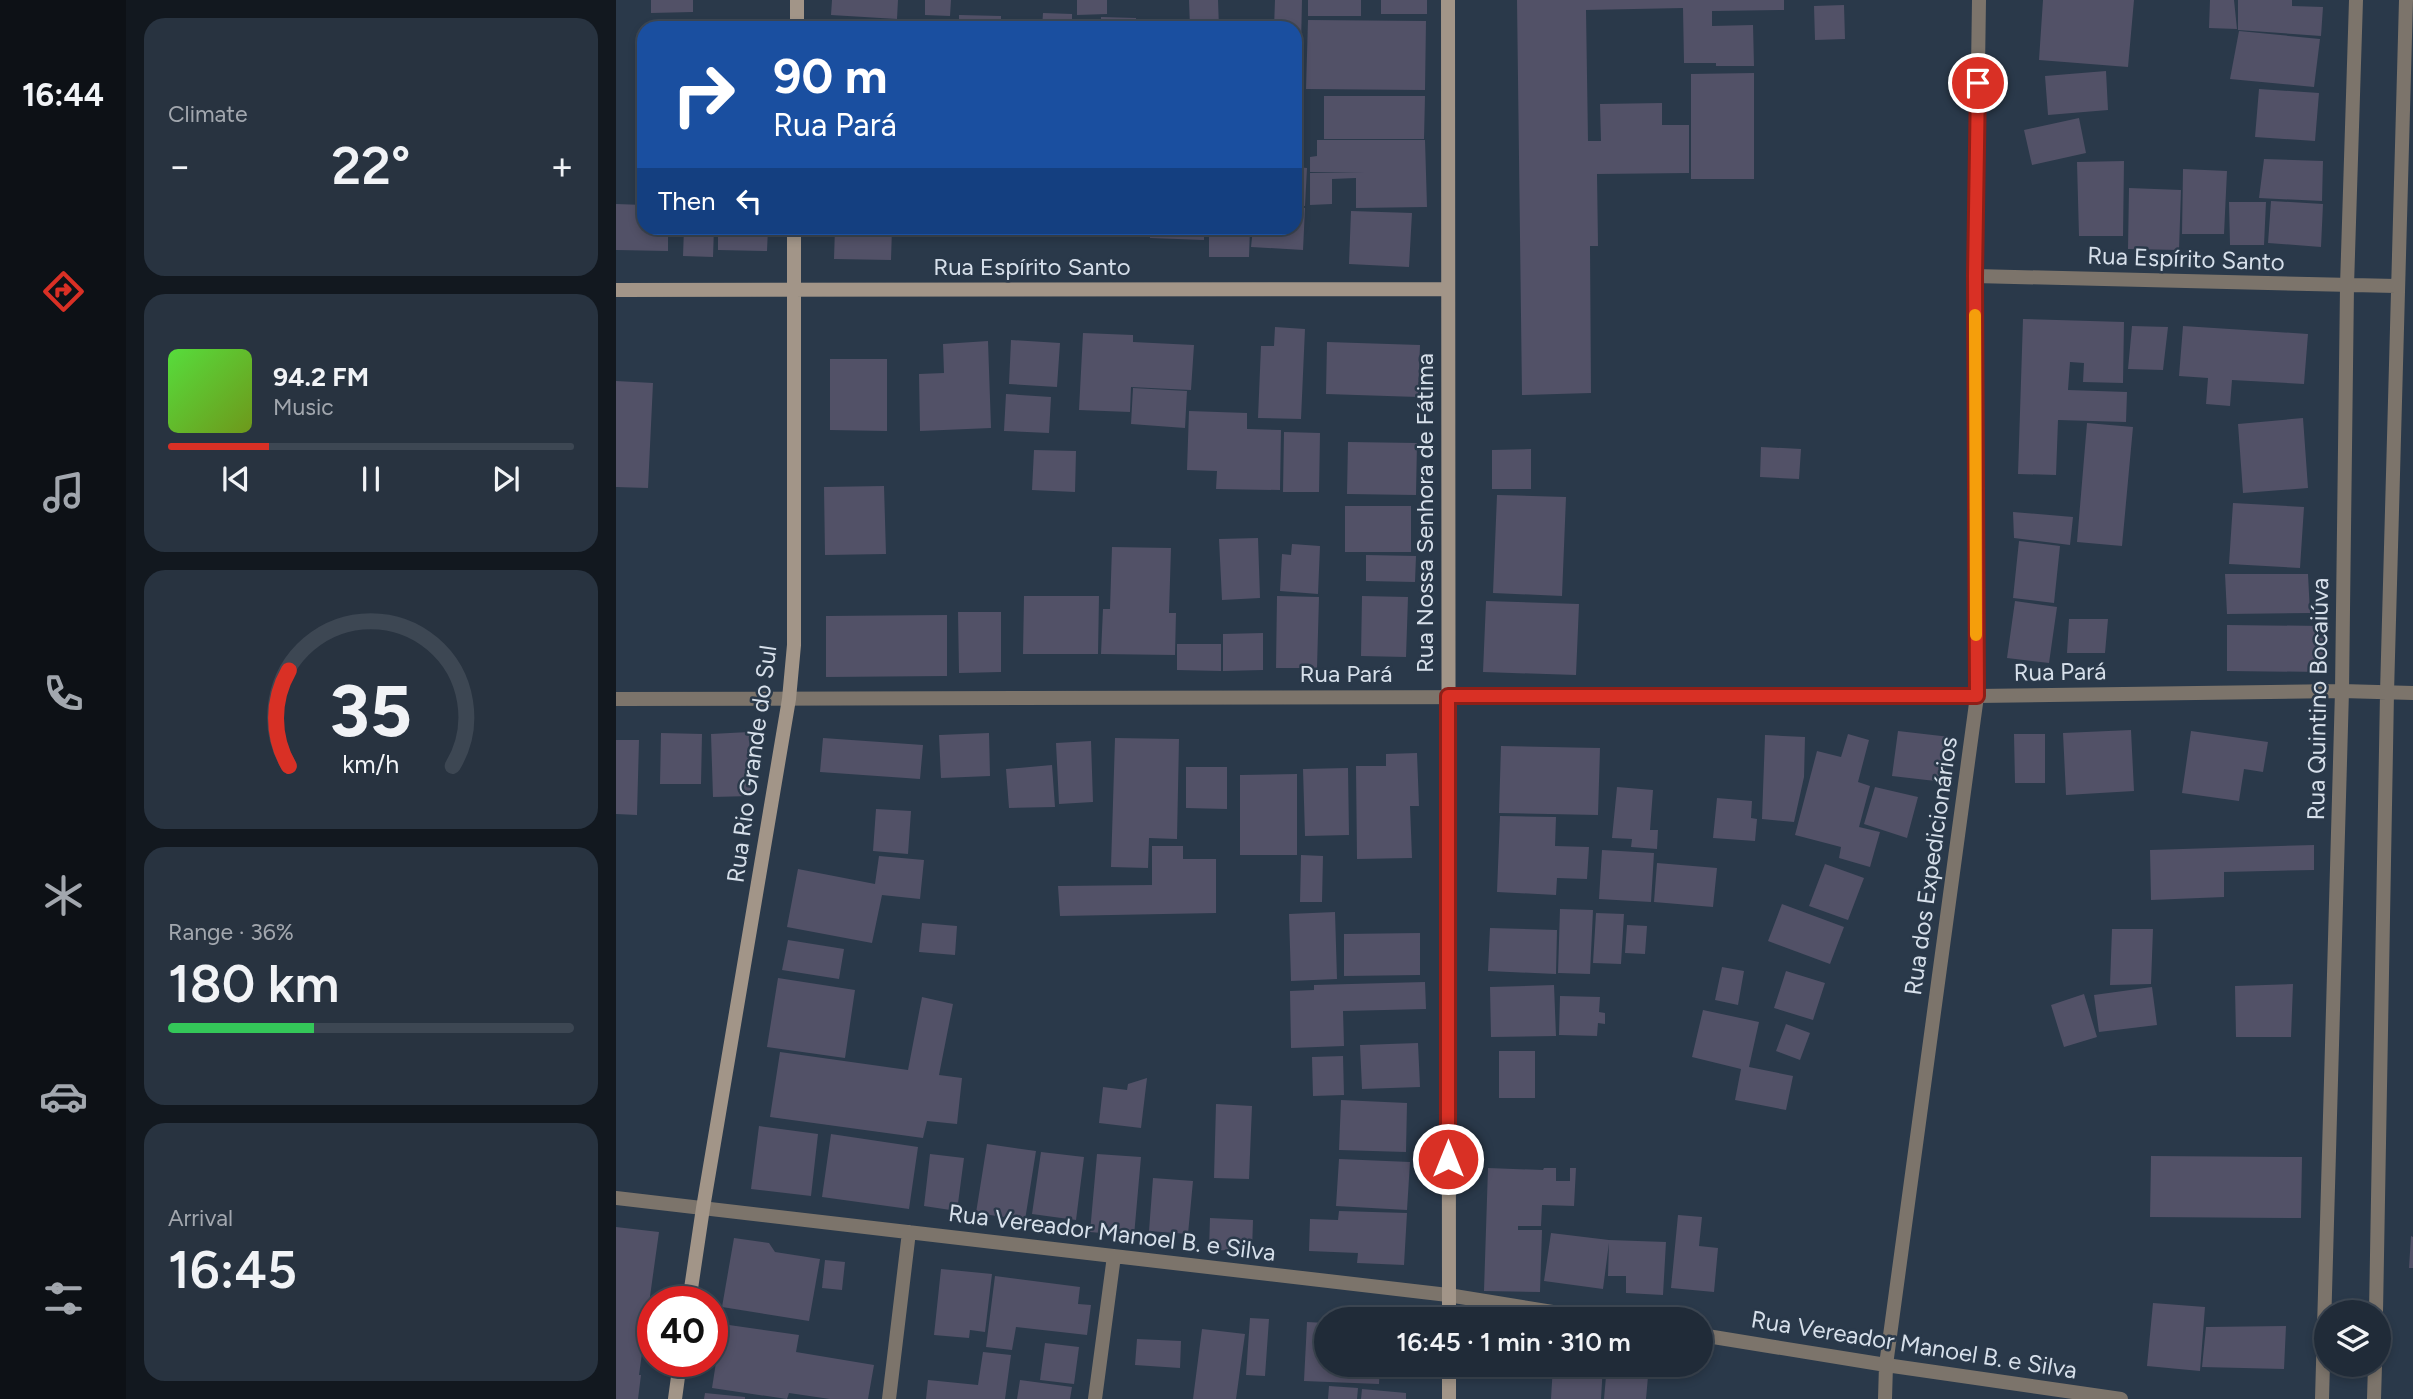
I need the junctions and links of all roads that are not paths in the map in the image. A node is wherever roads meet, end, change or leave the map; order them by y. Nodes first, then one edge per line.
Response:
1 (797, 0) edge
2 (1448, 0) edge
3 (1979, 0) edge
4 (2357, 0) edge
5 (2406, 0) edge
6 (797, 21) edge
7 (794, 235) edge
8 (1975, 276) junction
9 (2347, 286) junction
10 (2396, 286) junction
11 (1448, 289) junction
12 (616, 290) edge
13 (793, 291) junction
14 (2342, 691) junction
15 (2413, 693) edge
16 (2387, 694) junction
17 (1448, 696) junction
18 (1977, 696) junction
19 (616, 699) edge
20 (789, 699) junction
21 (616, 1198) edge
22 (703, 1208) junction
23 (909, 1232) junction
24 (1114, 1255) junction
25 (691, 1286) edge
26 (1448, 1295) junction
27 (2376, 1300) edge
28 (1448, 1307) edge
29 (1522, 1307) edge
30 (1713, 1337) edge
31 (1886, 1365) junction
32 (678, 1377) edge
33 (1449, 1377) edge
34 (2375, 1377) edge
35 (675, 1399) edge
36 (889, 1399) edge
37 (1095, 1399) edge
38 (1449, 1399) edge
39 (1885, 1399) edge
40 (2121, 1399) edge
41 (2322, 1399) edge
42 (2374, 1399) edge

1 - 6 street
2 - 11 street, Rua Nossa Senhora de Fátima
3 - 8 street, Rua dos Expedicionários
4 - 9 street, Rua Quintino Bocaiúva
5 - 10 street
7 - 13 street, Rua Rio Grande do Sul
8 - 9 street, Rua Espírito Santo
8 - 18 street, Rua dos Expedicionários
9 - 10 street, Rua Espírito Santo
9 - 14 street, Rua Quintino Bocaiúva
10 - 16 street
11 - 13 street, Rua Espírito Santo
11 - 17 street, Rua Nossa Senhora de Fátima
12 - 13 street, Rua Espírito Santo
13 - 20 street, Rua Rio Grande do Sul
14 - 16 street, Rua Pará
14 - 18 street, Rua Pará
14 - 41 street, Rua Quintino Bocaiúva
15 - 16 street, Rua Pará
16 - 27 street
17 - 18 street, Rua Pará
17 - 20 street, Rua Pará
17 - 26 street, Rua Nossa Senhora de Fátima
18 - 31 street, Rua dos Expedicionários
19 - 20 street, Rua Pará
20 - 22 street, Rua Rio Grande do Sul
21 - 22 street, Rua Vereador Manoel B. e Silva
22 - 23 street, Rua Vereador Manoel B. e Silva
22 - 25 street, Rua Rio Grande do Sul
23 - 24 street, Rua Vereador Manoel B. e Silva
23 - 36 street
24 - 26 street, Rua Vereador Manoel B. e Silva
24 - 37 street
26 - 28 street, Rua Nossa Senhora de Fátima
26 - 29 street, Rua Vereador Manoel B. e Silva
30 - 31 street, Rua Vereador Manoel B. e Silva
31 - 39 street, Rua dos Expedicionários
31 - 40 street, Rua Vereador Manoel B. e Silva
32 - 35 street
33 - 38 street
34 - 42 street

